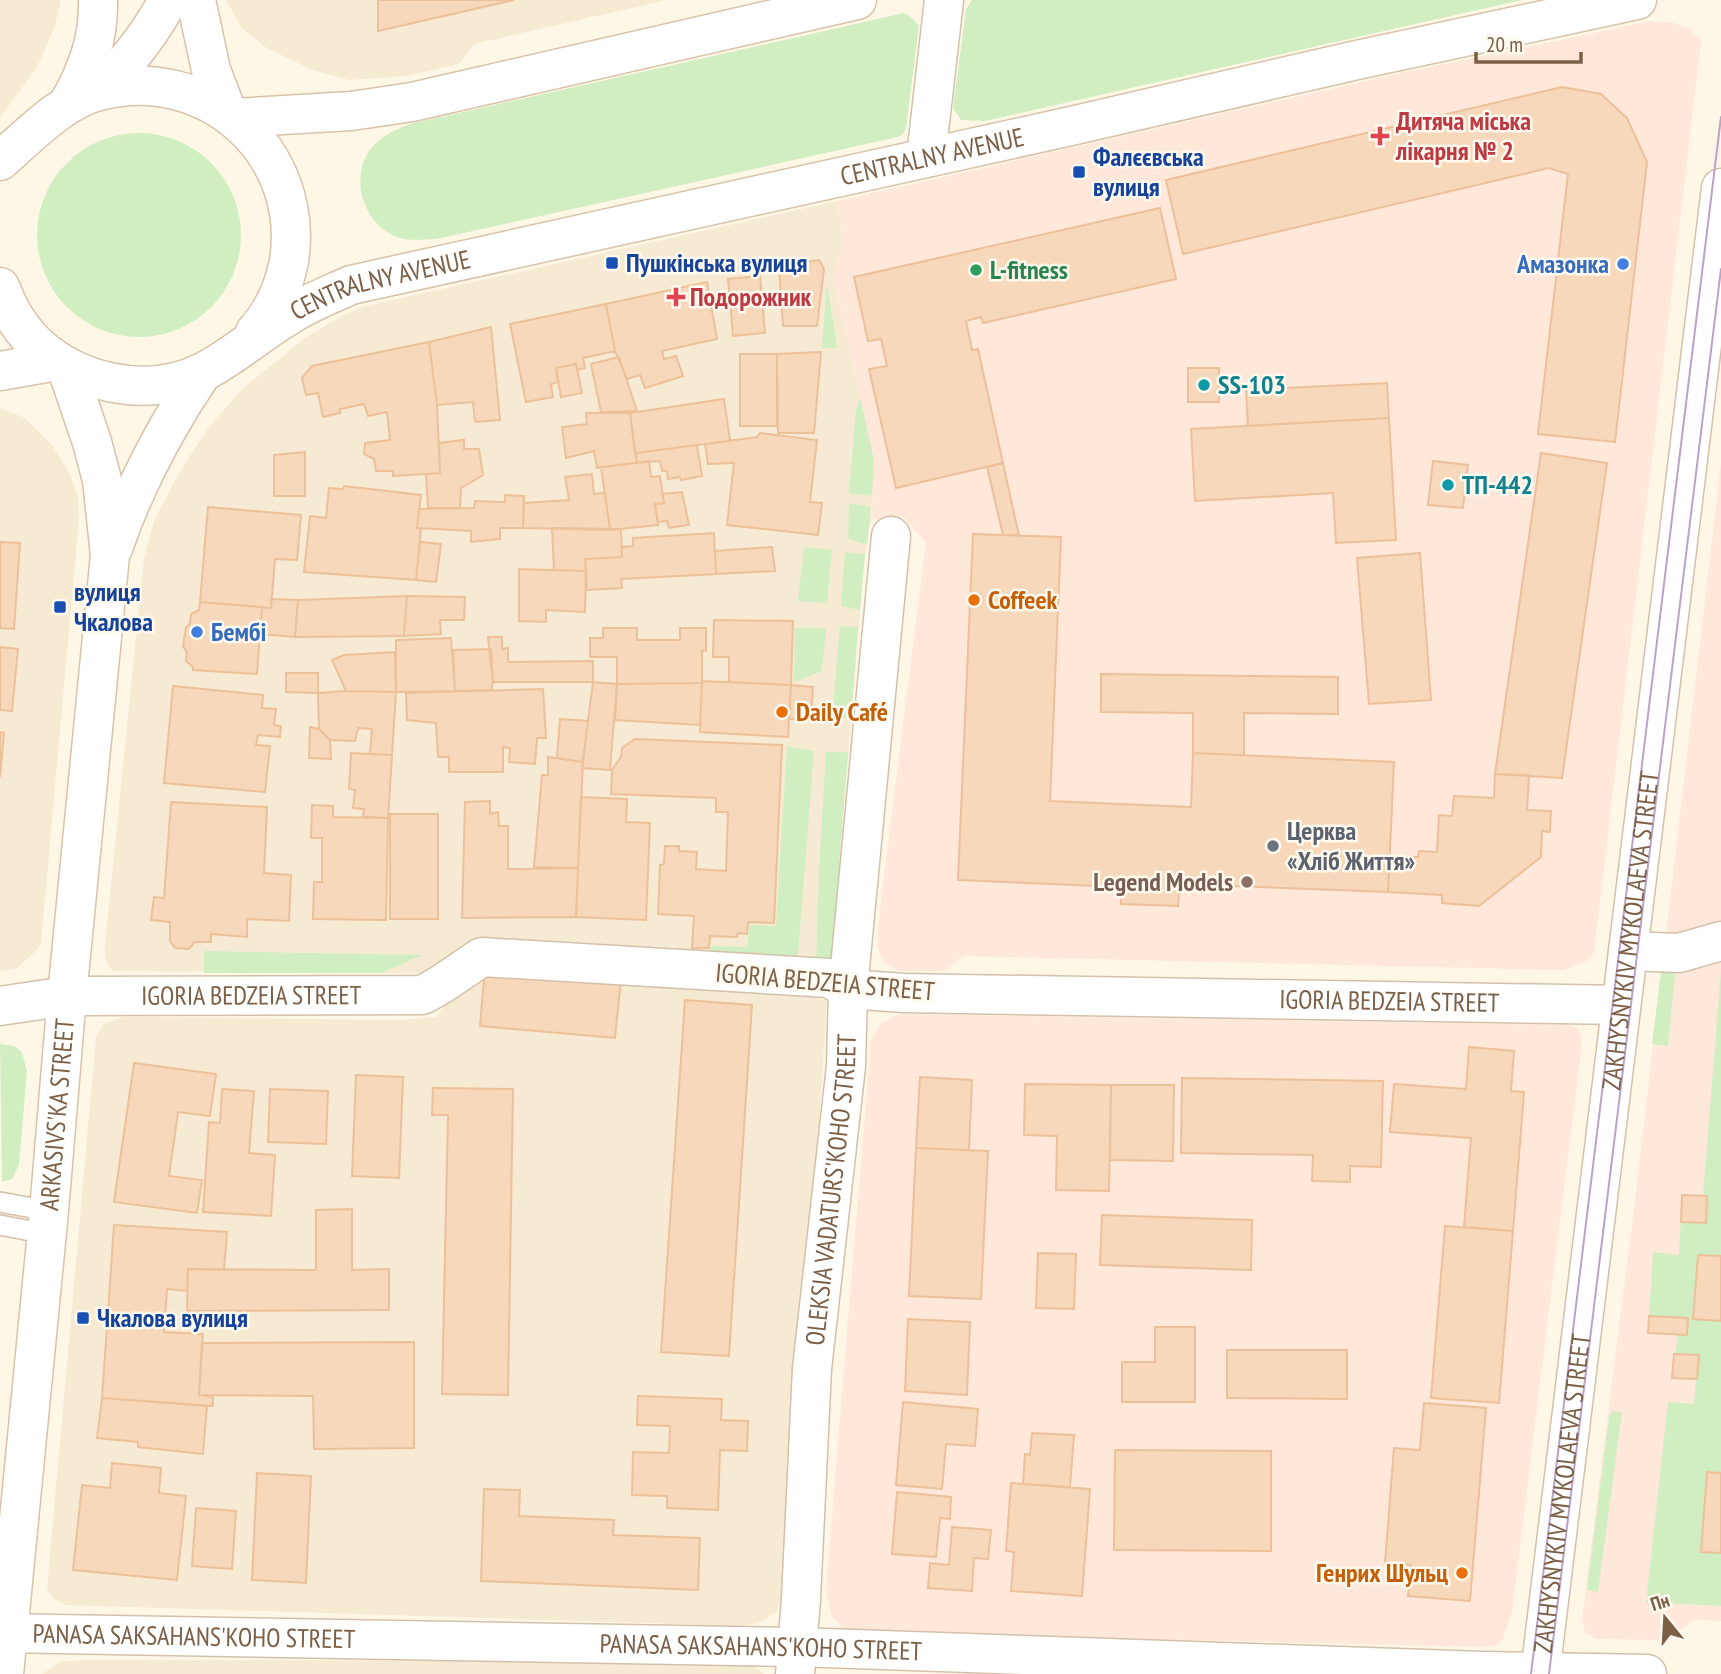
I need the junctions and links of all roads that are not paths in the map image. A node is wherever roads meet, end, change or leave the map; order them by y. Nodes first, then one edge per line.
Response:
1 (98, 0) edge
2 (167, 0) edge
3 (196, 0) edge
4 (857, 0) edge
5 (944, 0) edge
6 (1637, 0) edge
7 (84, 97) junction
8 (230, 115) junction
9 (12, 150) edge
10 (926, 157) junction
11 (0, 185) edge
12 (1721, 188) edge
13 (0, 287) edge
14 (242, 346) junction
15 (62, 364) junction
16 (0, 371) edge
17 (202, 373) junction
18 (891, 536) dead end
19 (110, 555) junction
20 (1721, 941) edge
21 (1628, 951) junction
22 (848, 989) junction
23 (66, 996) junction
24 (1621, 1005) junction
25 (0, 1006) edge
26 (0, 1202) edge
27 (48, 1223) junction
28 (0, 1225) edge
29 (4, 1633) edge
30 (796, 1661) edge
31 (1540, 1673) edge
32 (5, 1674) edge
33 (1647, 1674) edge

1 - 7 street
2 - 7 street
3 - 8 street
4 - 8 street
5 - 10 street
6 - 10 street, CENTRALNY AVENUE
7 - 8 street
7 - 9 street
8 - 14 street
9 - 11 street
10 - 14 street, CENTRALNY AVENUE
12 - 21 street, ZAKHYSNYKIV MYKOLAEVA STREET
13 - 15 street
14 - 17 street
15 - 16 street
15 - 17 street
15 - 19 street, ARKASIVS'KA STREET
17 - 19 street, ARKASIVS'KA STREET
18 - 22 street, OLEKSIA VADATURS'KOHO STREET
19 - 23 street, ARKASIVS'KA STREET
20 - 21 street
21 - 24 street, ZAKHYSNYKIV MYKOLAEVA STREET
22 - 23 street, IGORIA BEDZEIA STREET
22 - 24 street, IGORIA BEDZEIA STREET
22 - 30 street, OLEKSIA VADATURS'KOHO STREET
23 - 25 street, IGORIA BEDZEIA STREET
23 - 27 street, ARKASIVS'KA STREET
24 - 31 street, ZAKHYSNYKIV MYKOLAEVA STREET
26 - 27 lane
27 - 28 lane
27 - 29 street, ARKASIVS'KA STREET
29 - 30 street, PANASA SAKSAHANS'KOHO STREET
29 - 32 street, ARKASIVS'KA STREET
30 - 31 street, PANASA SAKSAHANS'KOHO STREET
31 - 33 street, PANASA SAKSAHANS'KOHO STREET

